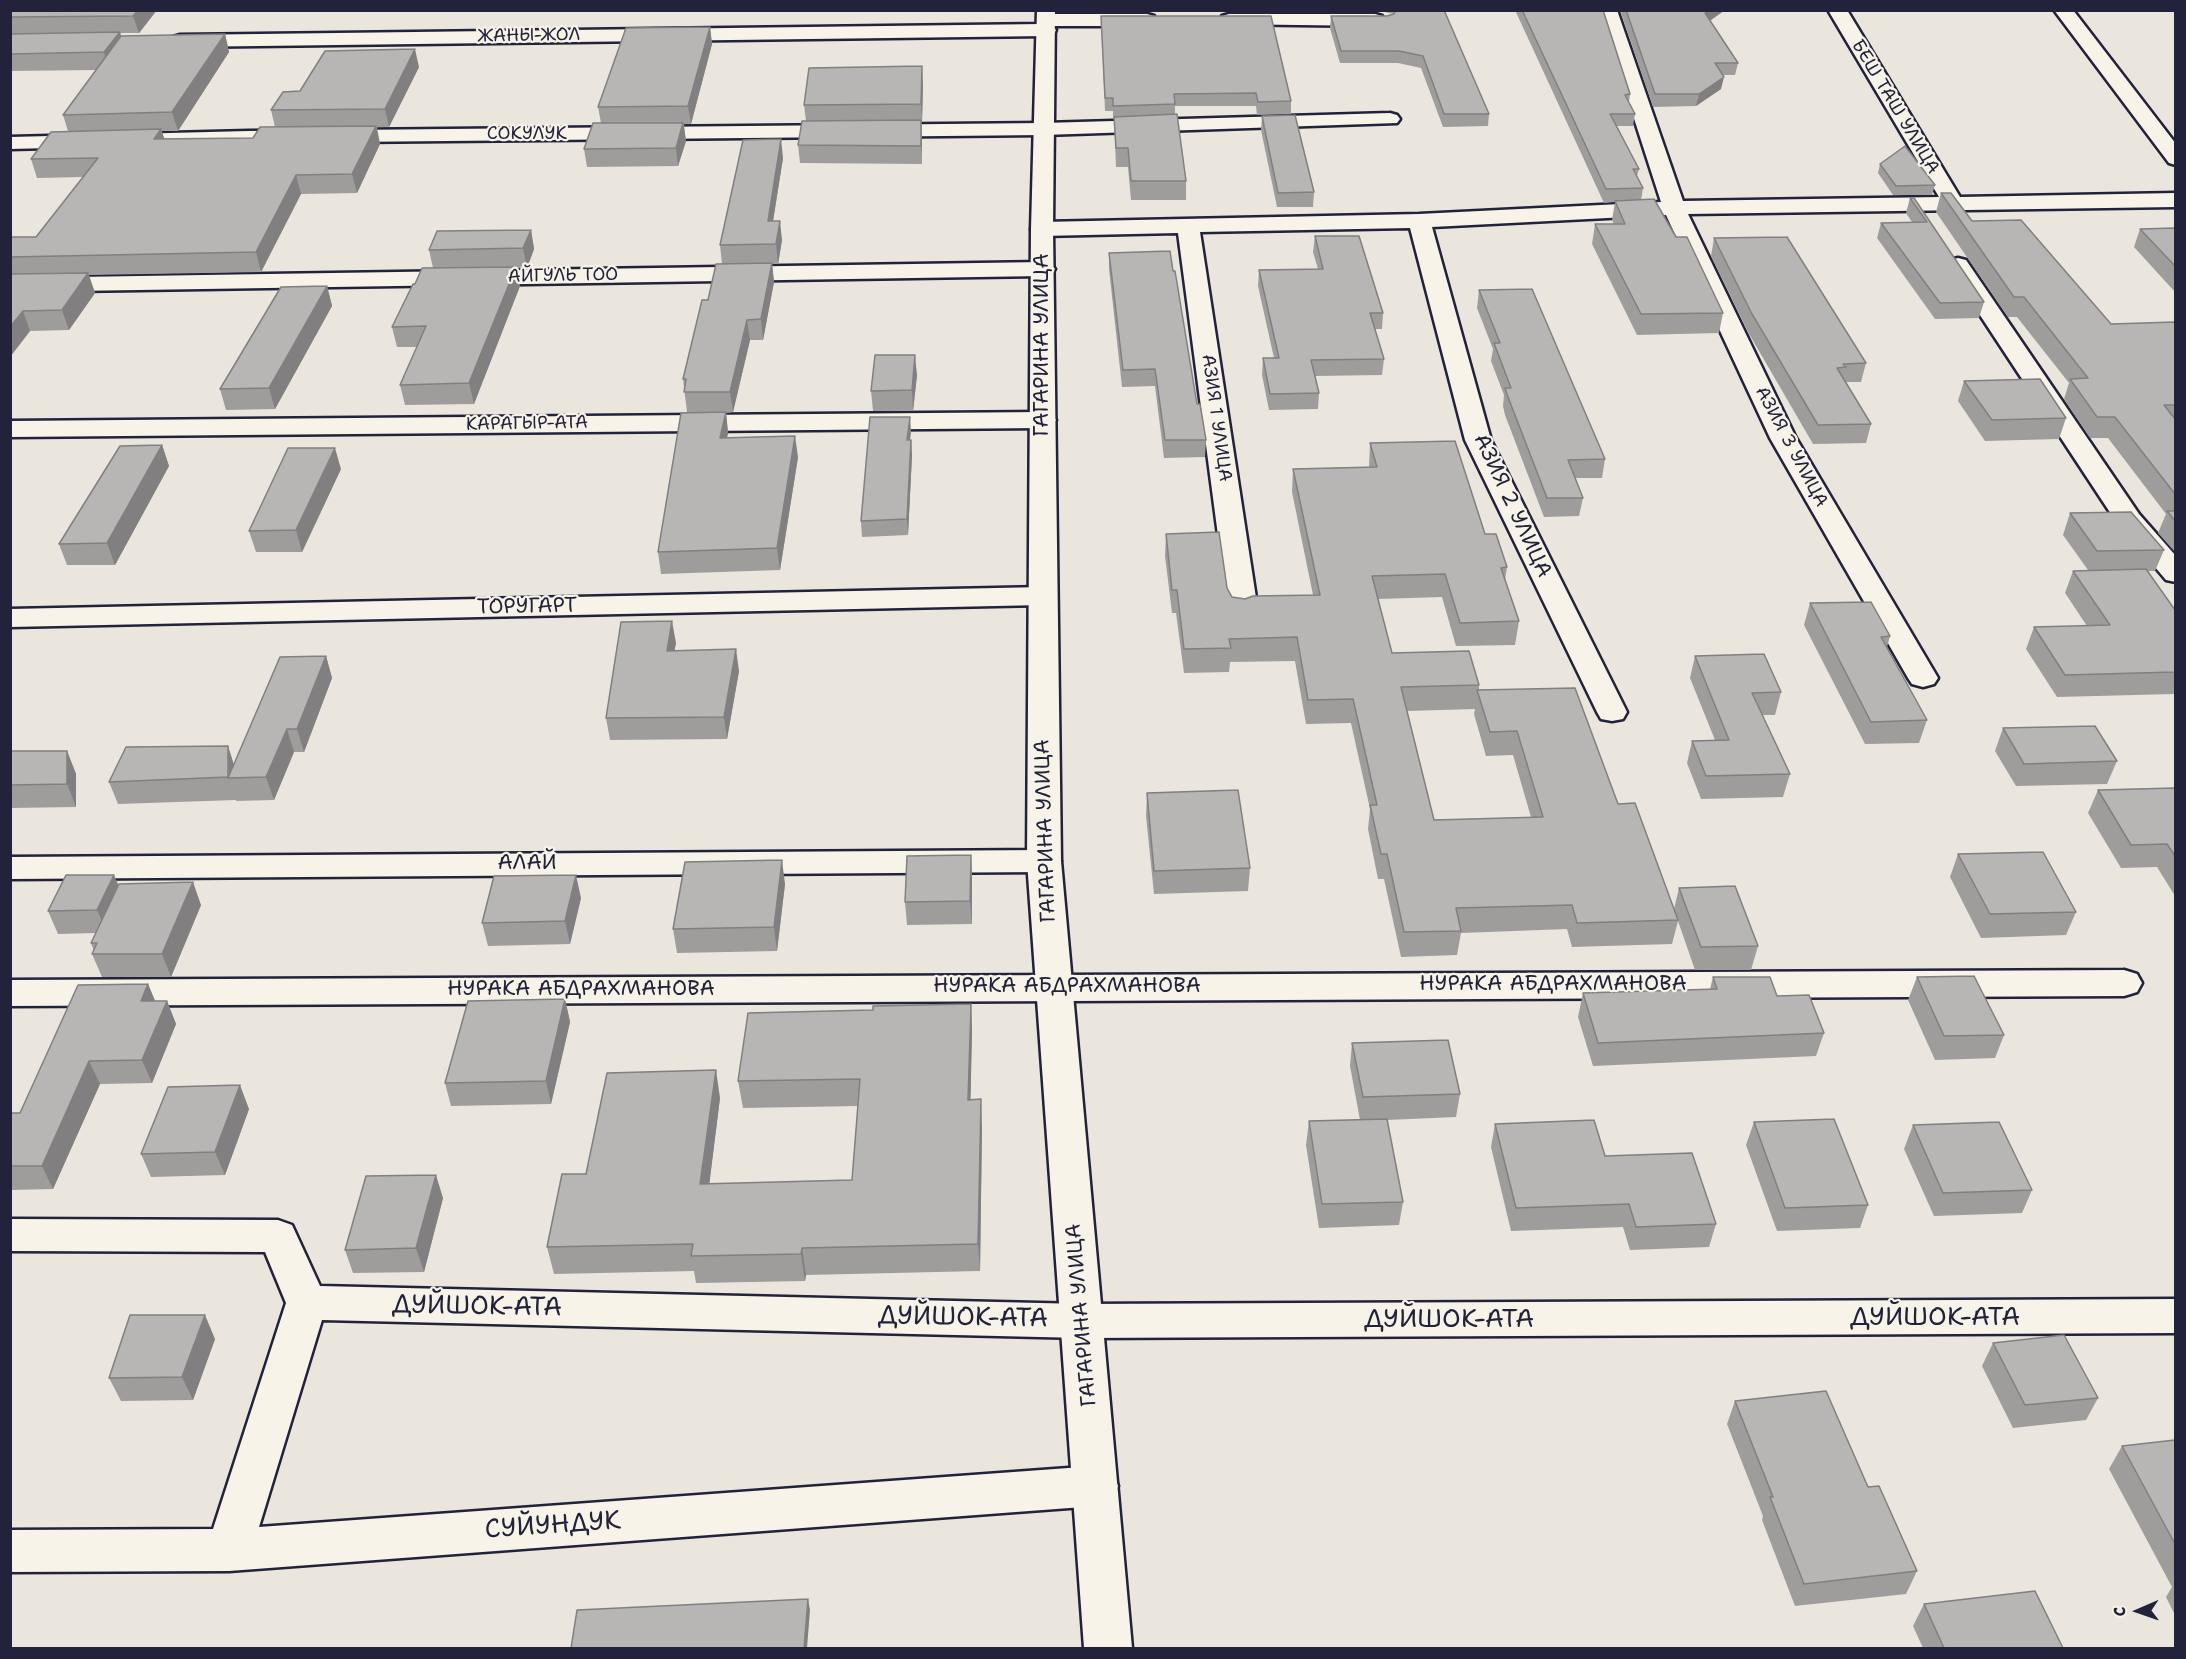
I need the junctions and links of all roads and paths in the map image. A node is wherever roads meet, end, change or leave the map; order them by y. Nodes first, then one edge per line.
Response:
1 (1608, 10) edge
2 (1837, 10) edge
3 (2063, 10) edge
4 (1047, 20) edge
5 (1162, 20) edge
6 (1208, 20) edge
7 (1385, 20) edge
8 (165, 41) edge
9 (1390, 119) dead end
10 (1044, 129) junction
11 (10, 143) edge
12 (2175, 159) edge
13 (1953, 203) junction
14 (2173, 203) edge
15 (1674, 208) junction
16 (1419, 221) junction
17 (1930, 224) junction
18 (1188, 225) junction
19 (1042, 229) junction
20 (1043, 269) junction
21 (10, 285) edge
22 (1043, 420) junction
23 (10, 429) edge
24 (2175, 574) edge
25 (1043, 596) junction
26 (1243, 611) edge
27 (10, 618) edge
28 (1923, 678) dead end
29 (1612, 712) dead end
30 (1044, 861) junction
31 (10, 868) edge
32 (2124, 983) dead end
33 (1054, 987) junction
34 (10, 993) edge
35 (10, 1235) edge
36 (307, 1303) junction
37 (2175, 1316) edge
38 (1082, 1321) junction
39 (1095, 1486) junction
40 (230, 1550) junction
41 (10, 1551) edge
42 (1108, 1648) edge

1 - 15 street, АЗИЯ 3 УЛИЦА
2 - 13 street, БЕШ ТАШ УЛИЦА
3 - 12 street
4 - 5 street, ЖАНЫ-ЖОЛ
4 - 8 street, ЖАНЫ-ЖОЛ
4 - 10 street, ГАГАРИНА УЛИЦА
6 - 7 street
9 - 10 street, СОКУЛУК
10 - 11 street, СОКУЛУК
10 - 19 street, ГАГАРИНА УЛИЦА
13 - 14 street
13 - 17 street
15 - 16 street
15 - 17 street
15 - 28 street, АЗИЯ 3 УЛИЦА
16 - 18 street
16 - 29 street, АЗИЯ 2 УЛИЦА
17 - 24 street
18 - 19 street
18 - 26 street, АЗИЯ 1 УЛИЦА
19 - 20 street, ГАГАРИНА УЛИЦА
20 - 21 street, АЙГУЛЬ ТОО
20 - 22 street, ГАГАРИНА УЛИЦА
22 - 23 street, КАРАГЫР-АТА
22 - 25 street, ГАГАРИНА УЛИЦА
25 - 27 street, ТОРУГАРТ
25 - 30 street, ГАГАРИНА УЛИЦА
30 - 31 street, АЛАЙ
30 - 33 street, ГАГАРИНА УЛИЦА
32 - 33 street, НУРАКА АБДРАХМАНОВА
33 - 34 street, НУРАКА АБДРАХМАНОВА
33 - 38 street, ГАГАРИНА УЛИЦА
35 - 36 street
36 - 38 street, ДУЙШОК-АТА
36 - 40 street
37 - 38 street, ДУЙШОК-АТА
38 - 39 street, ГАГАРИНА УЛИЦА
39 - 40 street, СУЙУНДУК
39 - 42 street, ГАГАРИНА УЛИЦА
40 - 41 street, СУЙУНДУК

